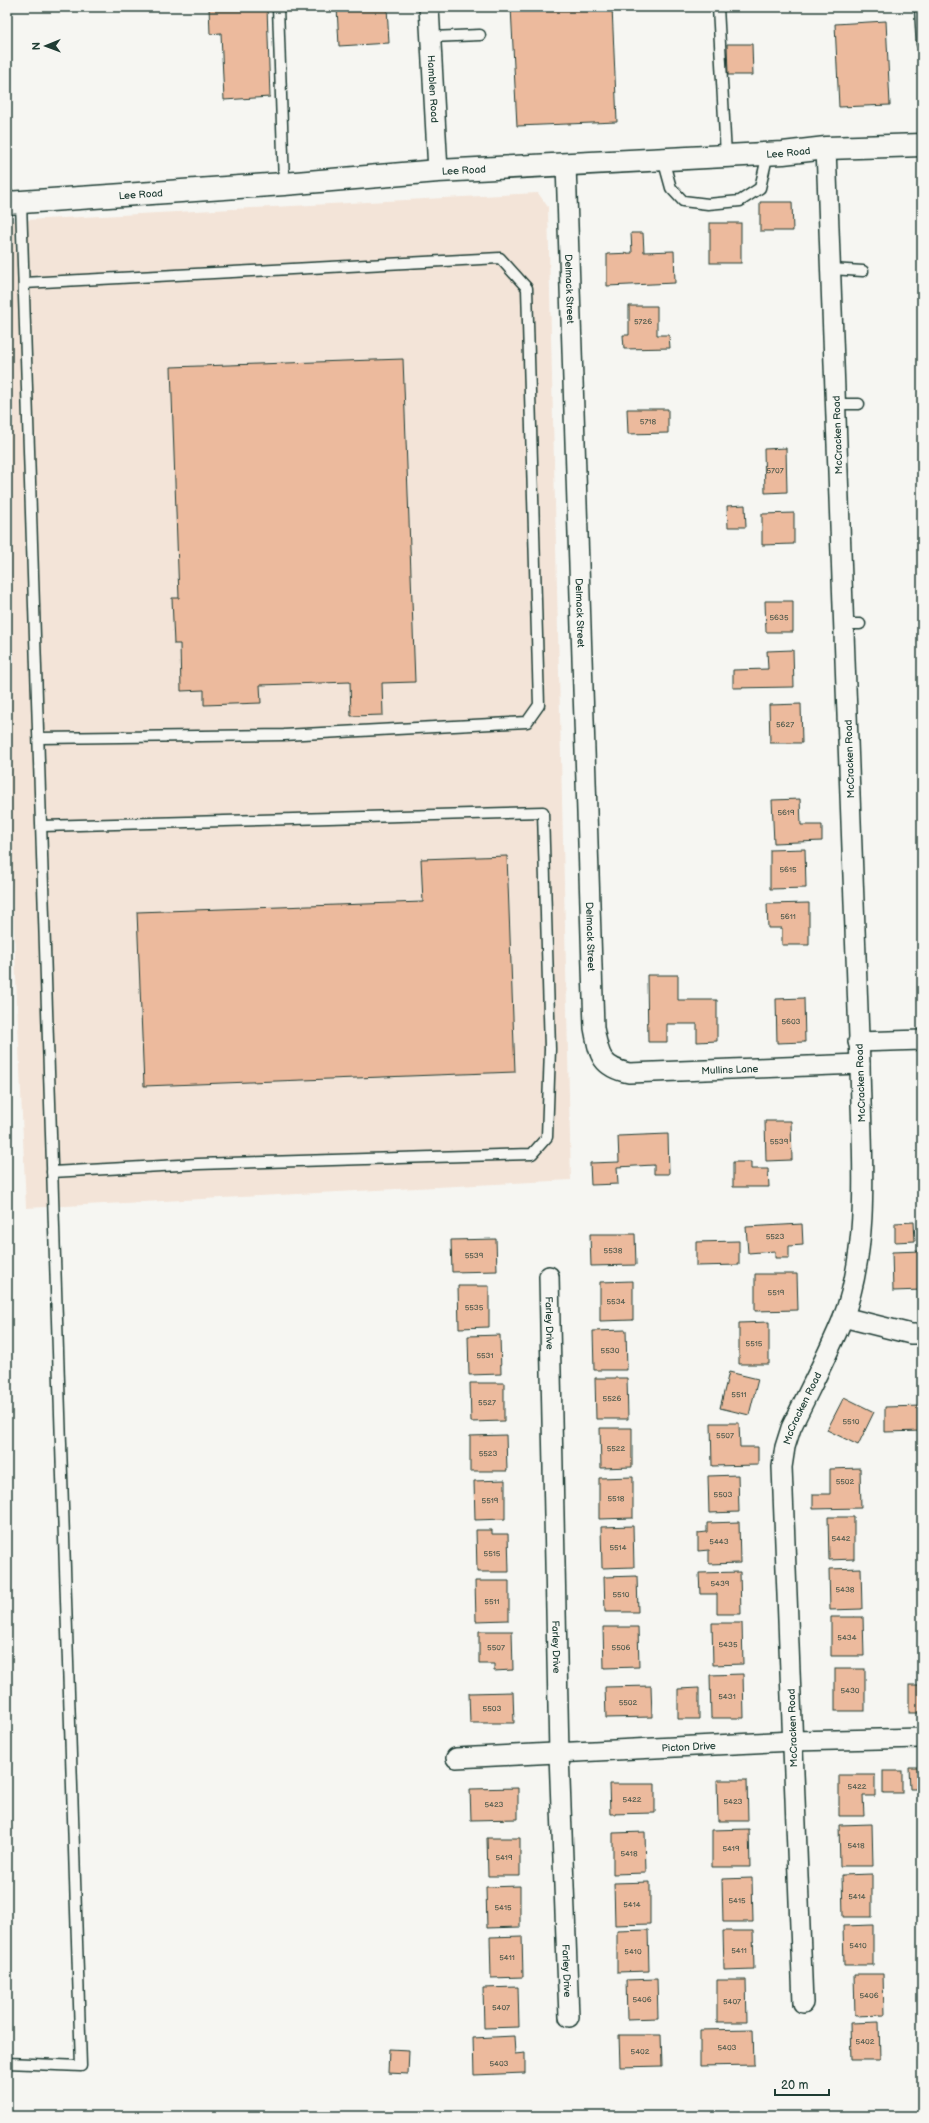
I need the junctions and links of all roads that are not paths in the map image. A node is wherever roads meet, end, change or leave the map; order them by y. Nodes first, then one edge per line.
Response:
1 (278, 7) edge
2 (429, 7) edge
3 (718, 7) edge
4 (920, 7) edge
5 (480, 35) dead end
6 (431, 37) junction
7 (922, 44) edge
8 (922, 145) edge
9 (826, 148) junction
10 (768, 153) junction
11 (726, 156) junction
12 (663, 159) junction
13 (566, 164) junction
14 (438, 171) junction
15 (284, 184) junction
16 (14, 203) edge
17 (831, 269) junction
18 (863, 271) dead end
19 (24, 283) junction
20 (836, 404) junction
21 (859, 404) dead end
22 (39, 738) junction
23 (42, 826) junction
24 (922, 1040) edge
25 (858, 1042) junction
26 (603, 1060) joint
27 (860, 1064) junction
28 (52, 1172) junction
29 (549, 1276) dead end
30 (843, 1317) junction
31 (922, 1334) edge
32 (922, 1738) edge
33 (793, 1741) junction
34 (559, 1754) junction
35 (456, 1758) dead end
36 (803, 2003) dead end
37 (569, 2017) dead end
38 (7, 2063) edge

1 - 15 lane
2 - 6 street, Hamblen Road
3 - 11 lane
4 - 7 lane
5 - 6 lane
6 - 14 street, Hamblen Road
8 - 9 main road, Lee Road
9 - 10 main road, Lee Road
9 - 17 street, McCracken Road
10 - 11 main road, Lee Road
10 - 12 lane
11 - 12 main road, Lee Road
12 - 13 main road, Lee Road
13 - 14 main road, Lee Road
13 - 26 street, Delmack Street
14 - 15 main road, Lee Road
15 - 16 main road, Lee Road
16 - 19 lane
17 - 18 lane
17 - 20 street, McCracken Road
19 - 22 lane
19 - 22 lane
20 - 21 lane
20 - 25 street, McCracken Road
22 - 23 lane
23 - 28 lane
23 - 28 lane
24 - 25 street
25 - 27 street, McCracken Road
26 - 27 street, Mullins Lane
27 - 30 street, McCracken Road
28 - 38 lane
29 - 34 street, Farley Drive
30 - 31 street
30 - 33 street, McCracken Road
32 - 33 street, Picton Drive
33 - 34 street, Picton Drive
33 - 36 street, McCracken Road
34 - 35 street, Picton Drive
34 - 37 street, Farley Drive

